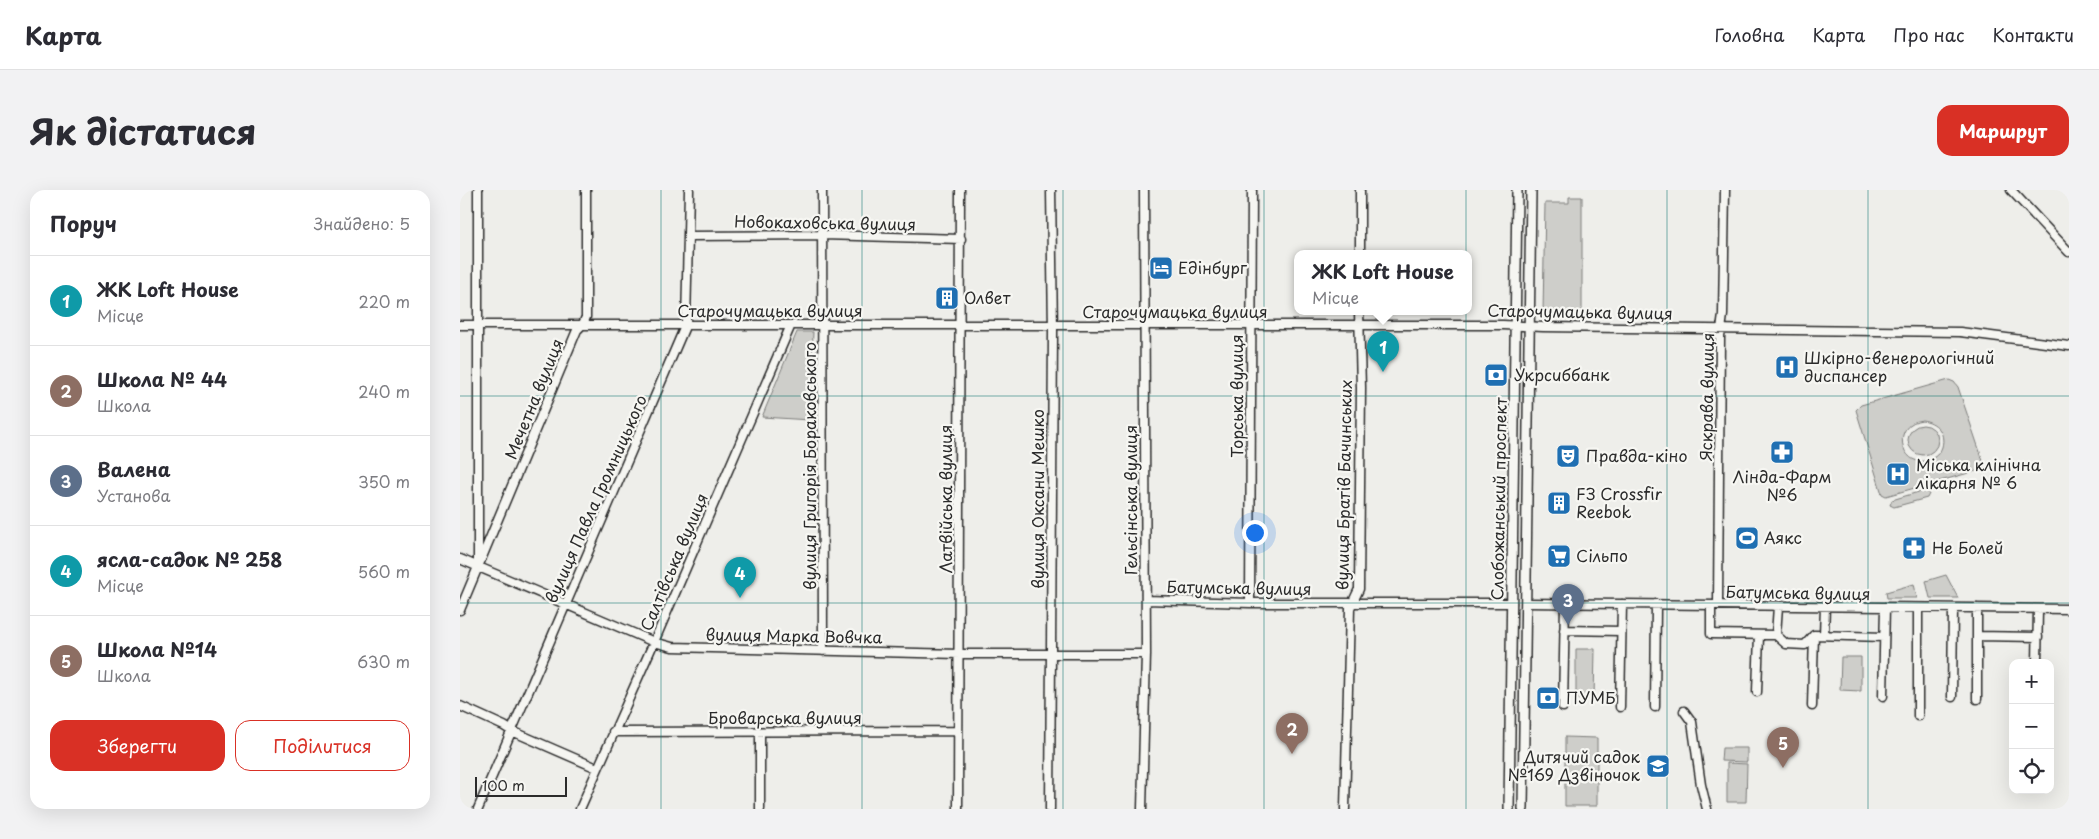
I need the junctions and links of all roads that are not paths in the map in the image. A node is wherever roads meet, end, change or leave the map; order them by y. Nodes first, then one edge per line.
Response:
1 (478, 190) edge
2 (586, 190) edge
3 (689, 190) edge
4 (822, 190) edge
5 (960, 190) edge
6 (1051, 190) edge
7 (1144, 190) edge
8 (1252, 190) edge
9 (1360, 190) edge
10 (1518, 190) edge
11 (1531, 190) edge
12 (1725, 190) edge
13 (2011, 190) edge
14 (823, 235) junction
15 (689, 236) junction
16 (961, 240) junction
17 (1360, 250) edge
18 (2069, 252) edge
19 (1359, 315) edge
20 (460, 324) edge
21 (478, 324) junction
22 (583, 324) junction
23 (686, 324) junction
24 (1359, 324) junction
25 (792, 325) junction
26 (823, 325) junction
27 (1052, 325) junction
28 (1515, 325) junction
29 (960, 326) junction
30 (1144, 326) junction
31 (1250, 326) junction
32 (1529, 326) junction
33 (1722, 328) junction
34 (2069, 346) edge
35 (460, 559) edge
36 (478, 567) junction
37 (1146, 600) junction
38 (1526, 602) junction
39 (1250, 603) junction
40 (1354, 603) junction
41 (1512, 603) junction
42 (1565, 603) junction
43 (565, 604) junction
44 (1622, 604) junction
45 (1656, 604) junction
46 (1715, 605) junction
47 (1778, 606) junction
48 (1825, 607) junction
49 (1885, 608) junction
50 (1918, 608) junction
51 (1953, 608) junction
52 (1977, 608) junction
53 (2038, 609) junction
54 (2069, 609) edge
55 (460, 610) edge
56 (1564, 630) junction
57 (1621, 631) junction
58 (1759, 635) junction
59 (1776, 635) junction
60 (1814, 635) junction
61 (1824, 635) junction
62 (1977, 636) junction
63 (1884, 637) junction
64 (2038, 637) junction
65 (654, 642) junction
66 (823, 651) junction
67 (1051, 653) junction
68 (959, 654) junction
69 (1146, 654) junction
70 (2037, 659) edge
71 (1758, 692) dead end
72 (1883, 696) dead end
73 (1952, 697) dead end
74 (1977, 698) dead end
75 (460, 706) edge
76 (1812, 706) dead end
77 (1563, 707) dead end
78 (1620, 707) dead end
79 (1655, 707) dead end
80 (1684, 711) dead end
81 (1918, 716) dead end
82 (512, 731) junction
83 (958, 731) junction
84 (613, 732) junction
85 (760, 732) junction
86 (598, 768) junction
87 (478, 809) edge
88 (580, 809) edge
89 (760, 809) edge
90 (958, 809) edge
91 (1050, 809) edge
92 (1142, 809) edge
93 (1345, 809) edge
94 (1509, 809) edge
95 (1523, 809) edge
96 (1707, 809) edge

1 - 21 street
2 - 22 street, Мечетна вулиця
3 - 15 street, вулиця Павла Громницького
4 - 14 street, вулиця Григорія Бораковського
5 - 16 street, Латвійська вулиця
6 - 27 street, вулиця Оксани Мешко
7 - 30 street, Гельсінська вулиця
8 - 31 street, Торська вулиця
9 - 17 street
10 - 28 main road, Слобожанський проспект
11 - 32 main road, Слобожанський проспект
12 - 33 street, Яскрава вулиця
13 - 18 street
14 - 15 street, Новокаховська вулиця
14 - 16 street, Новокаховська вулиця
14 - 26 street, вулиця Григорія Бораковського
15 - 23 street, вулиця Павла Громницького
16 - 29 street, Латвійська вулиця
19 - 24 street, вулиця Братів Бачинських
20 - 21 street, Старочумацька вулиця
21 - 22 street, Старочумацька вулиця
21 - 36 street
22 - 23 street, Старочумацька вулиця
22 - 36 street, Мечетна вулиця
23 - 25 street, Старочумацька вулиця
23 - 43 street, вулиця Павла Громницького
24 - 28 street, Старочумацька вулиця
24 - 31 street, Старочумацька вулиця
24 - 40 street, вулиця Братів Бачинських
25 - 26 street, Старочумацька вулиця
25 - 65 street, Салтівська вулиця
26 - 29 street, Старочумацька вулиця
26 - 66 street, вулиця Григорія Бораковського
27 - 29 street, Старочумацька вулиця
27 - 30 street, Старочумацька вулиця
27 - 67 street, вулиця Оксани Мешко
28 - 32 street, Старочумацька вулиця
28 - 41 main road, Слобожанський проспект
29 - 68 street, Латвійська вулиця
30 - 31 street, Старочумацька вулиця
30 - 37 street, Гельсінська вулиця
31 - 39 street, Торська вулиця
32 - 33 street, Старочумацька вулиця
32 - 38 main road, Слобожанський проспект
33 - 34 street, Старочумацька вулиця
33 - 46 street, Яскрава вулиця
35 - 36 street, вулиця Марка Вовчка
36 - 43 street, вулиця Марка Вовчка
36 - 55 street, Мечетна вулиця
37 - 39 street, Батумська вулиця
37 - 69 street, Гельсінська вулиця
38 - 42 street, Батумська вулиця
38 - 95 main road, Слобожанський проспект
39 - 40 street, Батумська вулиця
40 - 41 street, Батумська вулиця
40 - 93 street, вулиця Братів Бачинських
41 - 94 main road, Слобожанський проспект
42 - 44 street, Батумська вулиця
42 - 56 street
43 - 65 street, вулиця Марка Вовчка
43 - 82 street, вулиця Павла Громницького
44 - 45 street, Батумська вулиця
44 - 57 street
45 - 46 street, Батумська вулиця
45 - 79 street
46 - 47 street, Батумська вулиця
46 - 58 street, Яскрава вулиця
47 - 48 street, Батумська вулиця
47 - 59 street
48 - 49 street, Батумська вулиця
48 - 61 street
49 - 50 street, Батумська вулиця
49 - 63 street
50 - 51 street, Батумська вулиця
50 - 81 street
51 - 52 street, Батумська вулиця
51 - 73 street
52 - 53 street, Батумська вулиця
52 - 62 street
53 - 54 street, Батумська вулиця
53 - 64 street
56 - 57 street
56 - 77 street
57 - 78 street
58 - 59 street
58 - 71 street
59 - 60 street
60 - 61 street
60 - 76 street
61 - 63 street
62 - 64 street
62 - 74 street
63 - 72 street
64 - 70 street
65 - 66 street, вулиця Марка Вовчка
65 - 84 street, Салтівська вулиця
66 - 68 street, вулиця Марка Вовчка
67 - 68 street, вулиця Марка Вовчка
67 - 69 street, вулиця Марка Вовчка
67 - 91 street, вулиця Оксани Мешко
68 - 83 street, Латвійська вулиця
69 - 92 street, Гельсінська вулиця
75 - 82 street
80 - 96 street
82 - 86 street
82 - 87 street, вулиця Павла Громницького
83 - 85 street, Броварська вулиця
83 - 90 street, Латвійська вулиця
84 - 85 street, Броварська вулиця
84 - 86 street, Салтівська вулиця
85 - 89 street
86 - 88 street, Салтівська вулиця

